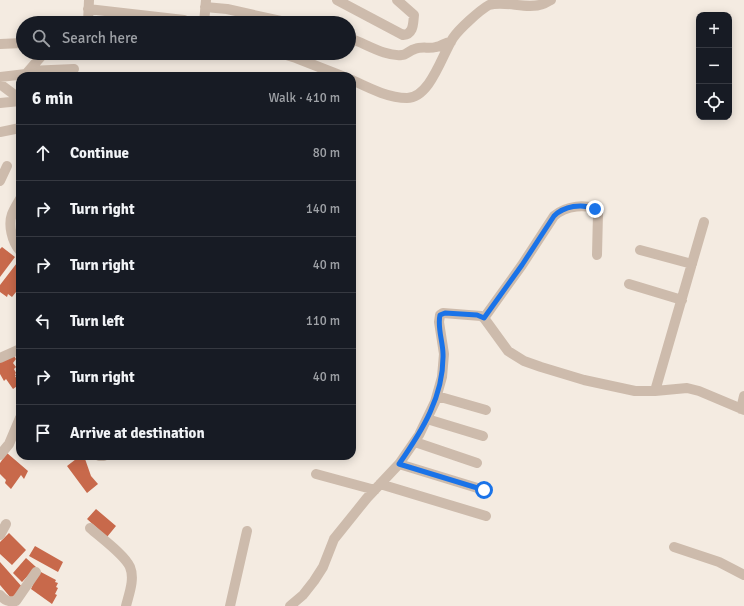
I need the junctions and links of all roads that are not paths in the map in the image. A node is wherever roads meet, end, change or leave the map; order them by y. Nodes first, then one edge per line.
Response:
1 (337, 0) edge
2 (397, 0) edge
3 (551, 0) edge
4 (205, 3) edge
5 (88, 4) edge
6 (88, 16) edge
7 (160, 16) edge
8 (204, 16) edge
9 (259, 16) edge
10 (356, 41) edge
11 (451, 42) junction
12 (16, 43) edge
13 (0, 44) edge
14 (38, 60) edge
15 (301, 60) edge
16 (74, 69) dead end
17 (29, 71) joint
18 (332, 72) edge
19 (16, 75) edge
20 (0, 77) edge
21 (356, 82) edge
22 (0, 84) edge
23 (16, 97) edge
24 (16, 101) edge
25 (0, 103) edge
26 (16, 129) edge
27 (0, 132) edge
28 (7, 166) dead end
29 (0, 181) edge
30 (16, 206) edge
31 (704, 222) dead end
32 (16, 245) edge
33 (640, 250) dead end
34 (597, 255) dead end
35 (692, 264) junction
36 (629, 284) dead end
37 (682, 300) junction
38 (484, 318) junction
39 (16, 351) edge
40 (0, 358) edge
41 (655, 391) junction
42 (437, 396) junction
43 (744, 396) edge
44 (742, 409) edge
45 (486, 410) dead end
46 (427, 419) junction
47 (16, 427) edge
48 (483, 436) dead end
49 (415, 442) junction
50 (0, 454) edge
51 (477, 463) dead end
52 (399, 464) junction
53 (316, 474) dead end
54 (378, 487) junction
55 (484, 490) dead end
56 (486, 516) dead end
57 (6, 524) dead end
58 (90, 528) dead end
59 (247, 531) dead end
60 (0, 535) edge
61 (674, 547) dead end
62 (36, 572) dead end
63 (744, 575) edge
64 (0, 595) edge
65 (18, 603) edge
66 (126, 606) edge
67 (230, 606) edge
68 (290, 606) edge

1 - 2 street
3 - 11 street
4 - 8 street
4 - 9 street
5 - 6 street
5 - 7 street
10 - 11 street
11 - 21 street
12 - 13 street
14 - 17 street
15 - 18 street
16 - 17 street
19 - 20 street
22 - 23 street
24 - 25 street
26 - 27 street
28 - 29 street
30 - 32 street
31 - 35 street
33 - 35 street
34 - 38 street
35 - 37 street
36 - 37 street
37 - 41 street
38 - 41 street
38 - 42 street
39 - 40 street
41 - 44 street
42 - 45 street
42 - 46 street
43 - 44 street
46 - 48 street
46 - 49 street
47 - 50 street
49 - 51 street
49 - 52 street
52 - 54 street
52 - 55 street
53 - 54 street
54 - 56 street
54 - 68 street
57 - 60 street
58 - 66 street
59 - 67 street
61 - 63 street
62 - 65 street
64 - 65 street

